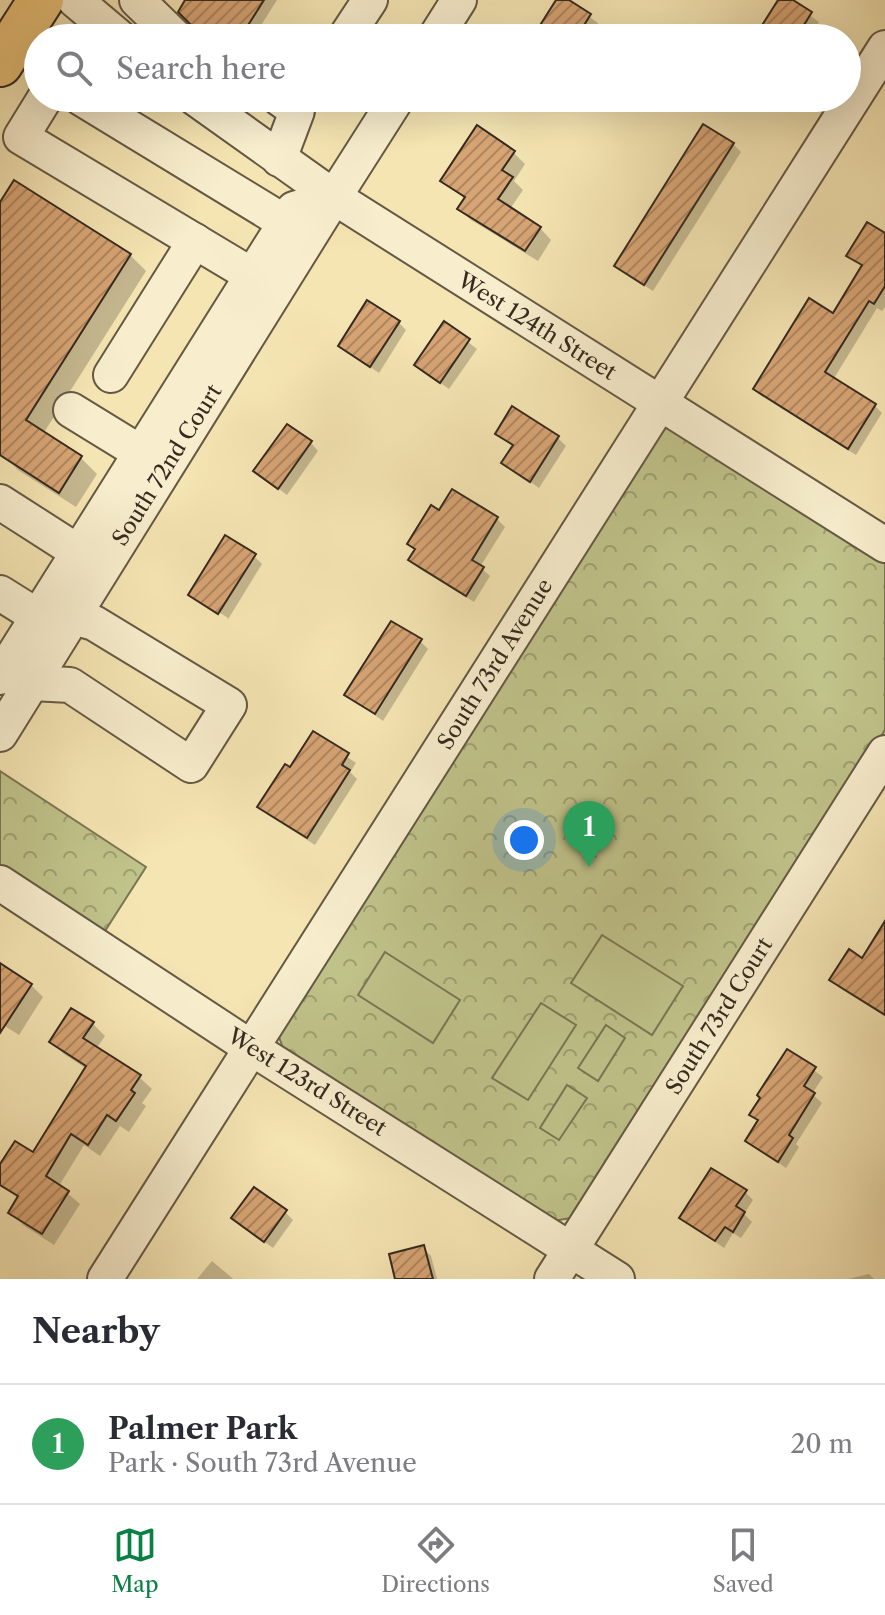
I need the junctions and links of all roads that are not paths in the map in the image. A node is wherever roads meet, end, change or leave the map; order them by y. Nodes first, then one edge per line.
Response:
1 (41, 0) edge
2 (75, 0) edge
3 (137, 0) edge
4 (370, 0) edge
5 (459, 0) edge
6 (26, 24) edge
7 (100, 24) edge
8 (162, 24) edge
9 (354, 24) edge
10 (444, 24) edge
11 (24, 27) edge
12 (885, 48) edge
13 (0, 64) edge
14 (861, 86) edge
15 (34, 112) edge
16 (115, 112) edge
17 (214, 112) edge
18 (291, 112) edge
19 (388, 112) edge
20 (844, 112) edge
21 (10, 141) edge
22 (279, 159) junction
23 (334, 197) junction
24 (286, 223) junction
25 (195, 241) junction
26 (253, 276) junction
27 (111, 375) dead end
28 (658, 403) junction
29 (71, 410) dead end
30 (141, 453) junction
31 (0, 502) edge
32 (885, 545) edge
33 (78, 552) junction
34 (0, 593) edge
35 (58, 622) junction
36 (8, 677) edge
37 (0, 734) edge
38 (885, 753) edge
39 (0, 883) edge
40 (253, 1049) junction
41 (571, 1249) junction
42 (105, 1279) edge
43 (552, 1279) edge
44 (617, 1279) edge

1 - 6 main road
2 - 7 street
3 - 8 street
4 - 9 street
5 - 10 street
11 - 13 main road
12 - 14 street, South 73rd Avenue
15 - 21 street
16 - 24 street
17 - 22 street, West 124th Street
18 - 22 street
19 - 23 street, South 72nd Court
20 - 28 street, South 73rd Avenue
21 - 25 street
22 - 23 street, West 124th Street
23 - 24 street, South 72nd Court
23 - 28 street, West 124th Street
23 - 35 street, South 72nd Court
24 - 26 street, South 72nd Court
25 - 26 street
25 - 27 street
26 - 30 street, South 72nd Court
28 - 32 street, West 124th Street
28 - 40 street, South 73rd Avenue
29 - 30 street
30 - 33 street, South 72nd Court
31 - 33 street
33 - 35 street, South 72nd Court
34 - 35 street
35 - 36 street, South 72nd Court
35 - 36 street
36 - 37 street, South 72nd Court
38 - 41 street, South 73rd Court
39 - 40 street, West 123rd Street
40 - 41 street, West 123rd Street
40 - 42 street, South 73rd Avenue
41 - 43 street, South 73rd Court
41 - 44 street, West 123rd Street

